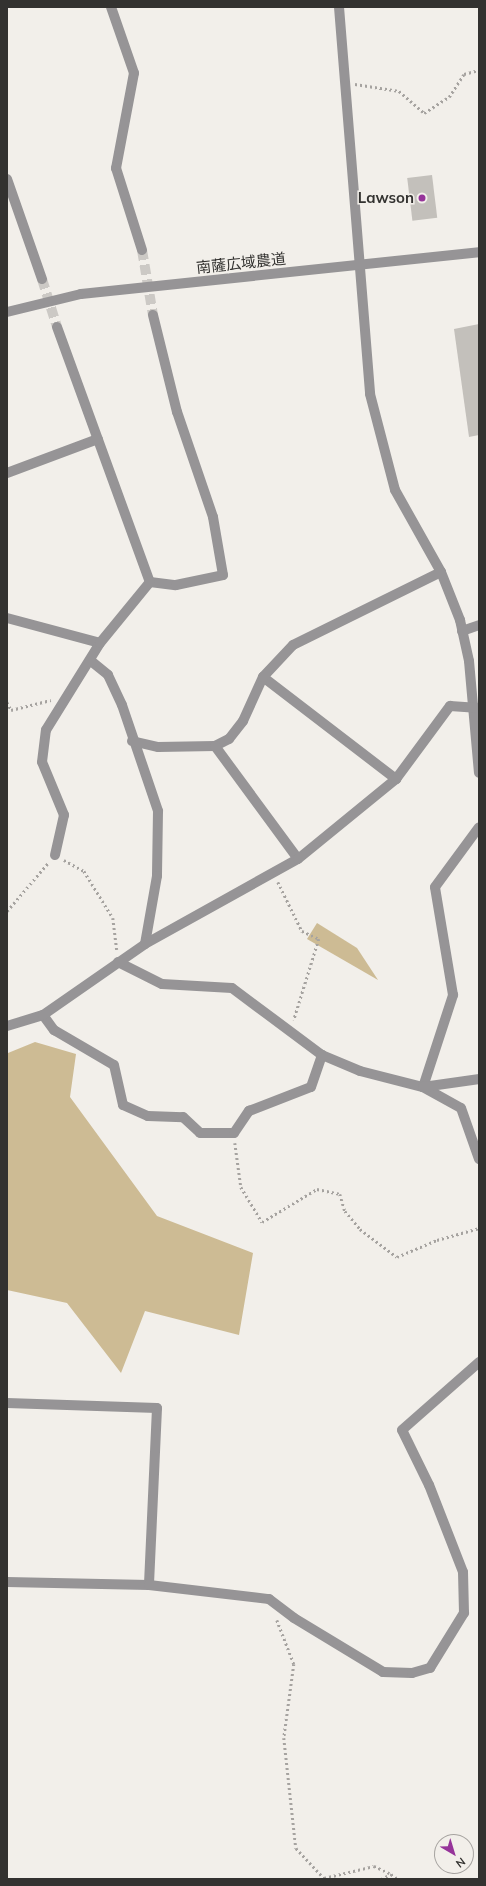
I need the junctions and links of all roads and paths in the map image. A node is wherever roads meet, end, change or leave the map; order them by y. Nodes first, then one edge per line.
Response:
1 (111, 7) edge
2 (339, 7) edge
3 (479, 70) edge
4 (345, 83) junction
5 (7, 179) edge
6 (142, 250) tunnel mouth
7 (479, 252) edge
8 (357, 266) junction
9 (42, 279) tunnel mouth
10 (7, 312) edge
11 (153, 315) tunnel mouth
12 (57, 327) tunnel mouth
13 (98, 439) junction
14 (7, 473) edge
15 (441, 572) junction
16 (150, 582) junction
17 (7, 618) edge
18 (479, 625) edge
19 (462, 631) junction
20 (100, 644) junction
21 (91, 661) junction
22 (263, 677) junction
23 (69, 696) junction
24 (7, 702) edge
25 (475, 707) edge
26 (132, 741) junction
27 (215, 746) junction
28 (479, 773) edge
29 (396, 779) junction
30 (479, 827) edge
31 (55, 855) junction
32 (298, 859) junction
33 (274, 874) junction
34 (7, 912) edge
35 (145, 944) junction
36 (118, 962) junction
37 (44, 1015) junction
38 (7, 1026) edge
39 (291, 1032) junction
40 (322, 1055) junction
41 (479, 1080) edge
42 (423, 1087) junction
43 (234, 1133) junction
44 (479, 1159) edge
45 (479, 1228) edge
46 (479, 1362) edge
47 (7, 1403) edge
48 (7, 1582) edge
49 (149, 1585) junction
50 (270, 1599) junction
51 (391, 1874) junction
52 (381, 1879) edge
53 (398, 1879) edge

1 - 6 street
2 - 4 street
3 - 4 path
4 - 8 street
5 - 9 street
7 - 8 street, 南薩広域農道
8 - 10 street, 南薩広域農道
8 - 15 street
11 - 16 street
12 - 13 street
13 - 14 street
13 - 16 street
15 - 19 street
15 - 22 street
16 - 20 street
17 - 20 street
18 - 19 street
19 - 25 street
20 - 21 street
21 - 23 street
21 - 26 street
22 - 27 street
22 - 29 street
23 - 24 path
23 - 31 street
25 - 28 street
25 - 29 street
26 - 27 street
26 - 35 street
27 - 32 street
29 - 32 street
30 - 42 street
31 - 34 path
31 - 36 path
32 - 33 street
33 - 35 street
33 - 39 path
35 - 36 street
36 - 37 street
36 - 39 street
37 - 38 street
37 - 43 street
39 - 40 street
40 - 42 street
40 - 43 street
41 - 42 street
42 - 44 street
43 - 45 path
46 - 50 street
47 - 49 street
48 - 49 street
49 - 50 street
50 - 51 path
51 - 52 path
51 - 53 path

